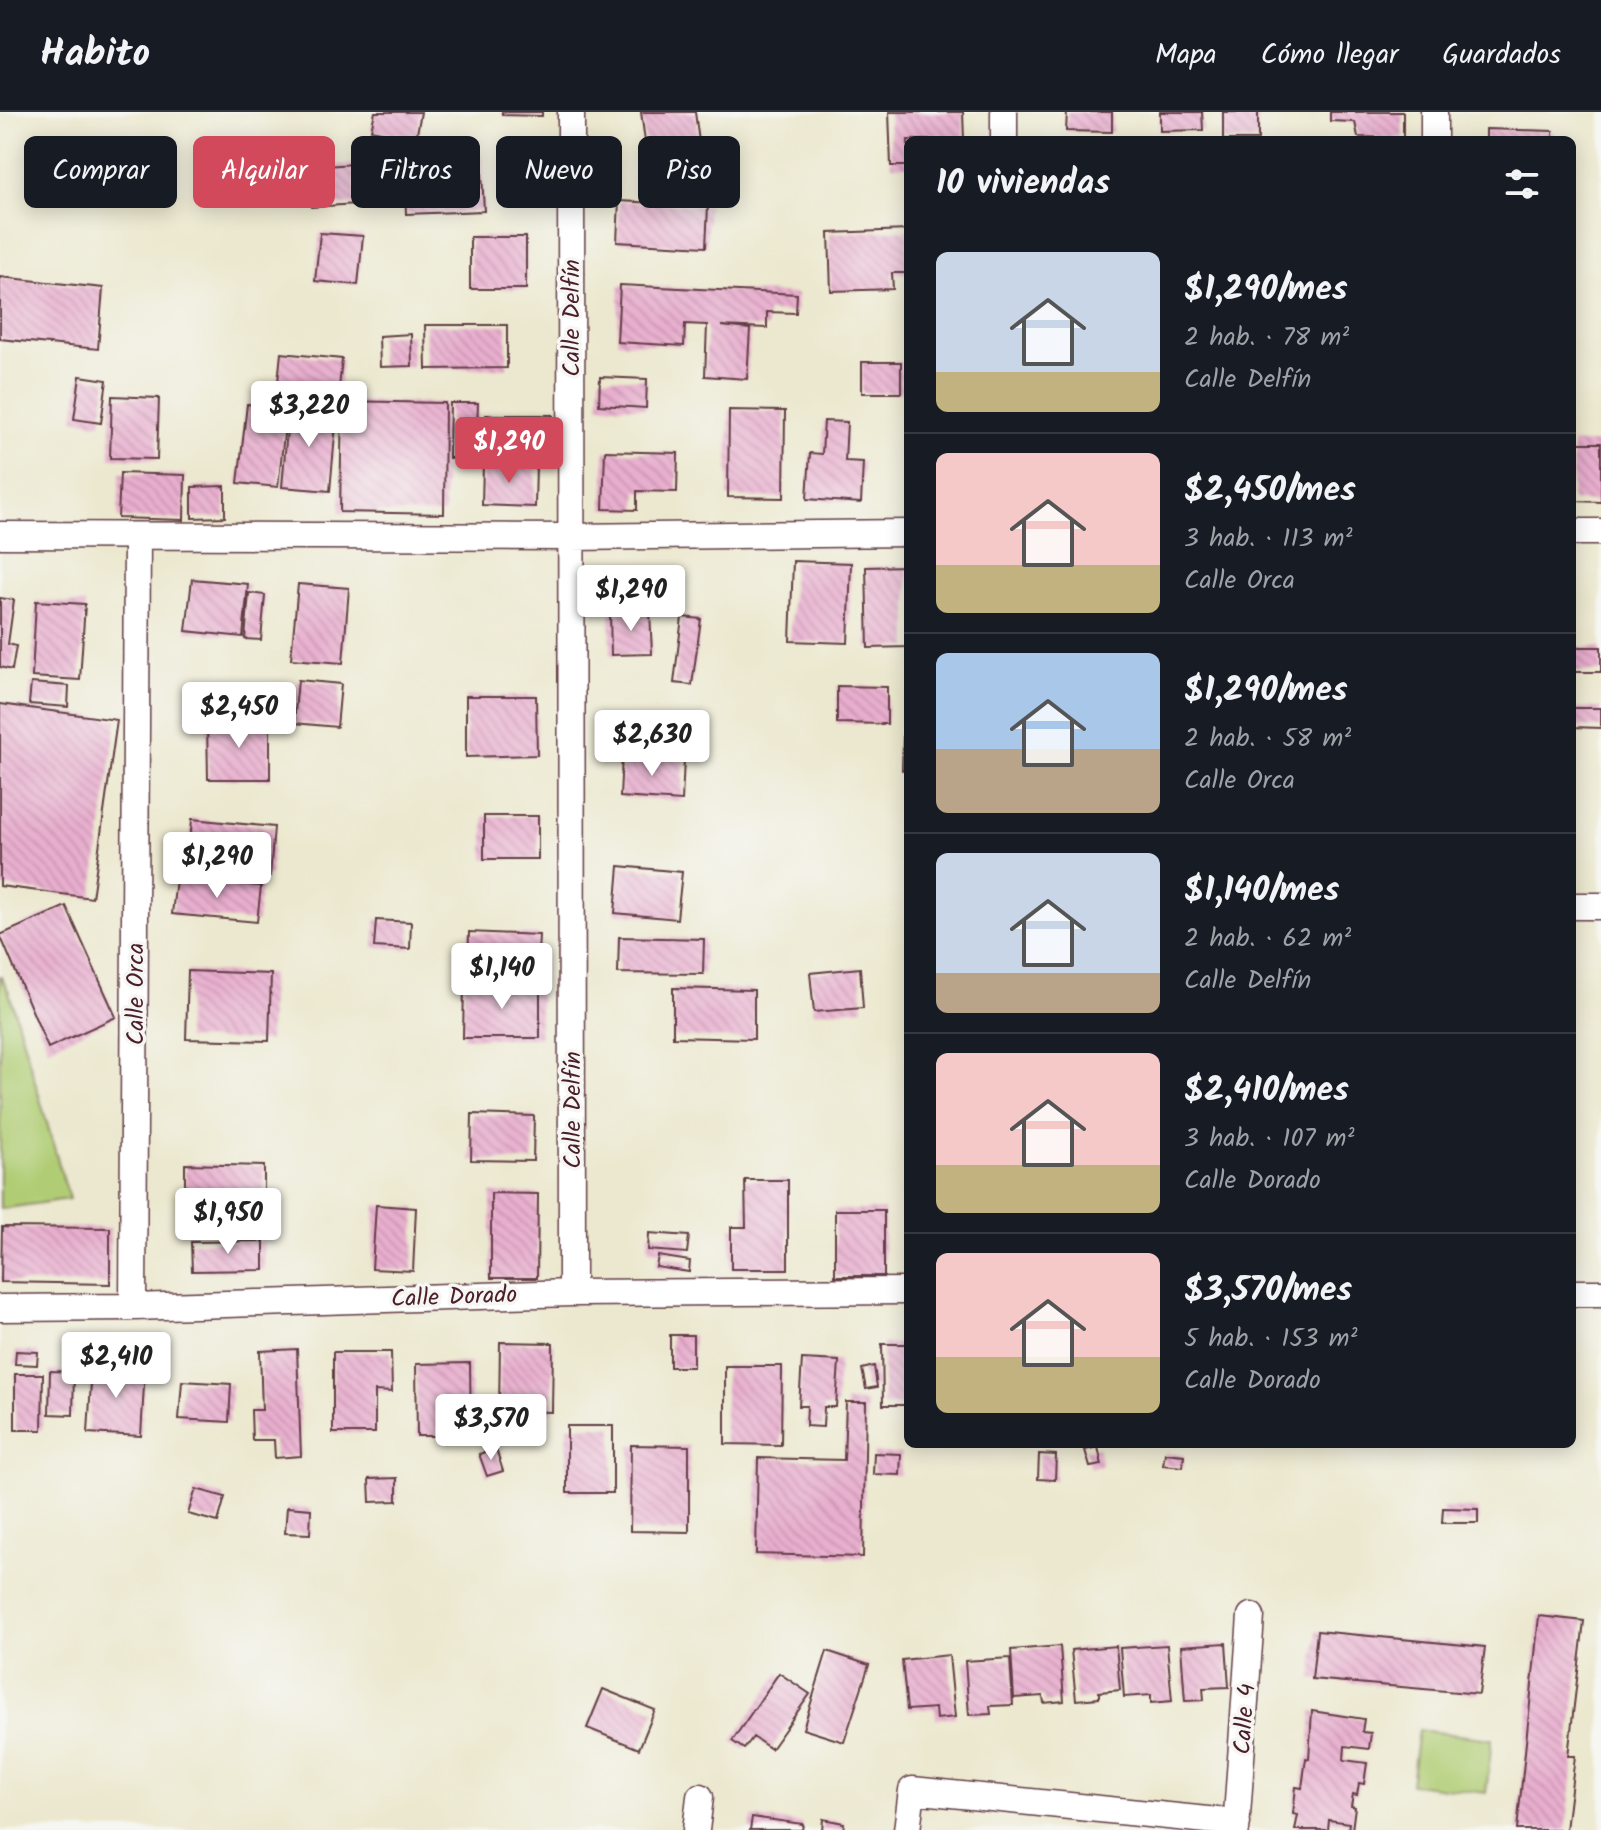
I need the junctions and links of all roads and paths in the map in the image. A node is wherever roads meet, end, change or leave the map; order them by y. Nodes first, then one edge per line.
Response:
1 (571, 112) edge
2 (1004, 112) edge
3 (1434, 112) edge
4 (1004, 136) edge
5 (1434, 136) edge
6 (1576, 532) edge
7 (1601, 532) edge
8 (904, 533) edge
9 (0, 535) edge
10 (137, 536) junction
11 (571, 537) junction
12 (1576, 906) edge
13 (1601, 906) edge
14 (904, 1291) edge
15 (572, 1293) junction
16 (1576, 1293) edge
17 (1601, 1293) edge
18 (133, 1307) junction
19 (0, 1308) edge
20 (1251, 1616) dead end
21 (700, 1797) dead end
22 (1236, 1826) edge
23 (696, 1830) edge
24 (907, 1830) edge

1 - 11 street, Calle Delfín
2 - 4 street
3 - 5 street
6 - 7 street
8 - 11 street
9 - 10 street
10 - 11 street
10 - 18 street, Calle Orca
11 - 15 street, Calle Delfín
12 - 13 street
14 - 15 street, Calle Dorado
15 - 18 street, Calle Dorado
16 - 17 street
18 - 19 street, Calle Dorado
20 - 22 street, Calle 4
21 - 23 street
22 - 24 street

